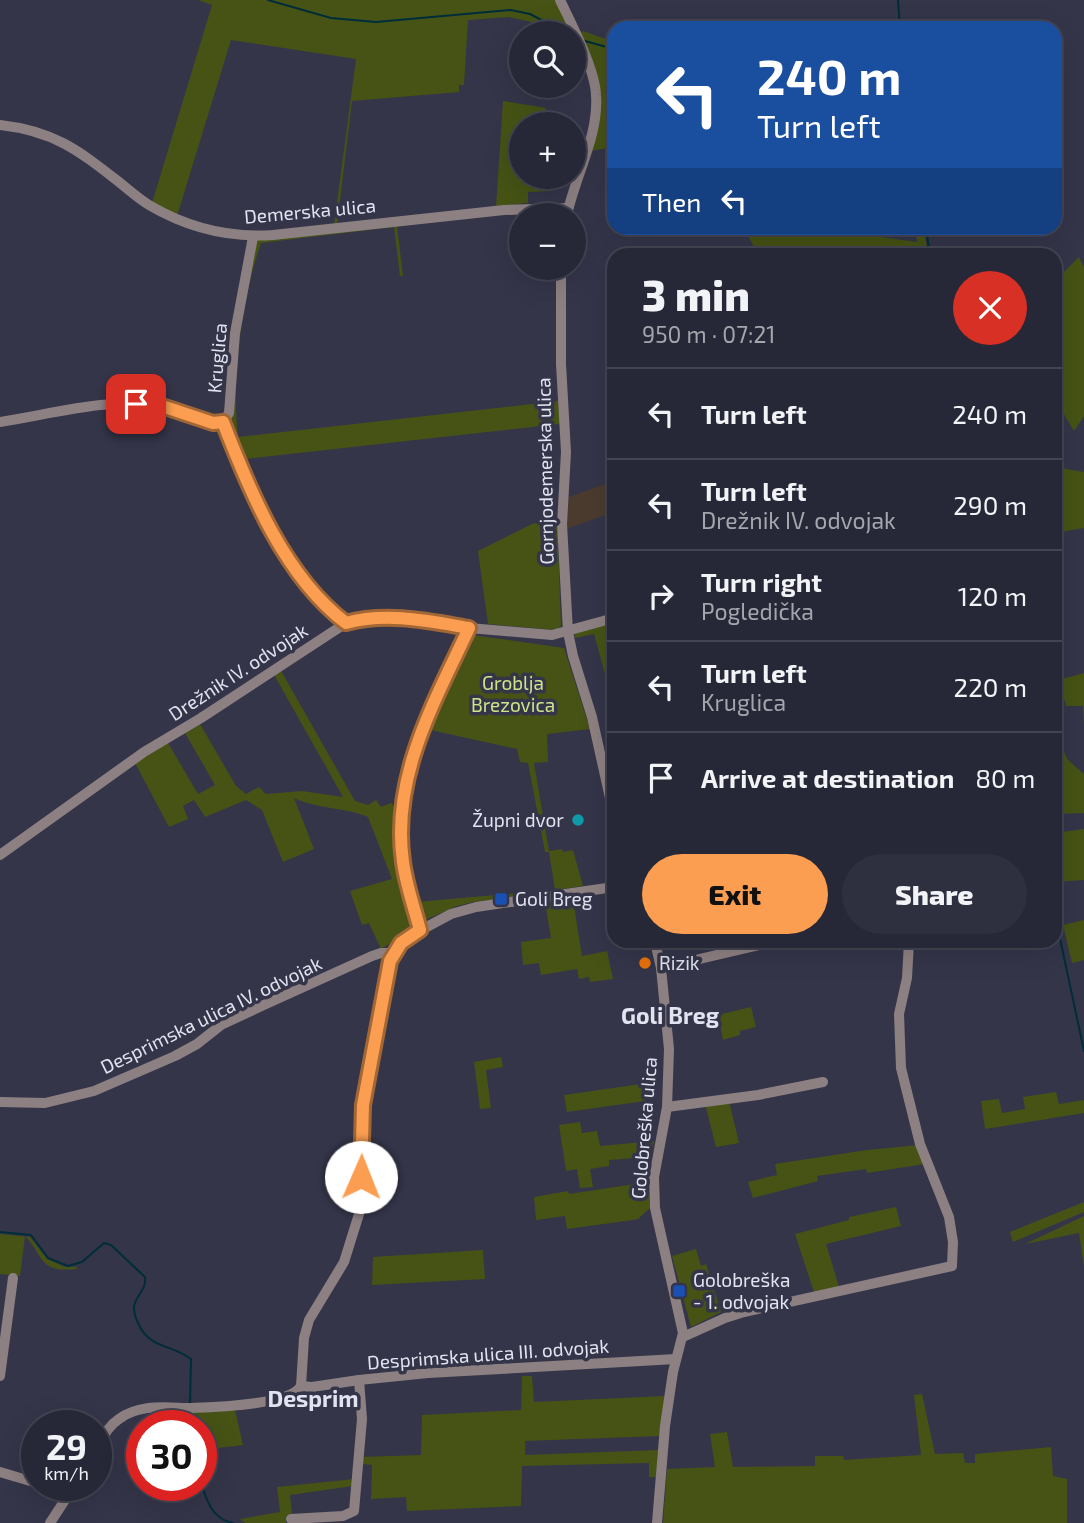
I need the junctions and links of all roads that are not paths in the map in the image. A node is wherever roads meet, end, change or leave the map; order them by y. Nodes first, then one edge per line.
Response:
1 (560, 0) edge
2 (570, 21) edge
3 (586, 62) edge
4 (0, 125) edge
5 (570, 203) edge
6 (509, 210) edge
7 (253, 237) junction
8 (561, 280) edge
9 (0, 422) edge
10 (223, 422) junction
11 (607, 620) edge
12 (346, 623) junction
13 (469, 628) junction
14 (568, 632) junction
15 (607, 784) edge
16 (0, 855) edge
17 (607, 888) edge
18 (420, 930) junction
19 (656, 948) edge
20 (746, 948) edge
21 (909, 948) edge
22 (393, 953) junction
23 (661, 968) junction
24 (823, 1082) dead end
25 (0, 1102) edge
26 (667, 1107) junction
27 (13, 1278) dead end
28 (683, 1337) junction
29 (676, 1359) junction
30 (0, 1376) edge
31 (359, 1380) junction
32 (301, 1386) junction
33 (112, 1425) edge
34 (0, 1472) edge
35 (21, 1478) edge
36 (64, 1501) edge
37 (291, 1519) dead end
38 (50, 1523) edge
39 (657, 1523) edge

1 - 2 street
3 - 5 street
4 - 7 street, Demerska ulica
6 - 7 street, Demerska ulica
7 - 10 street, Kruglica
8 - 14 street, Gornjodemerska ulica
9 - 10 street, Kruglica
10 - 12 street
11 - 14 street, Drežnik IV. odvojak
12 - 13 street, Drežnik IV. odvojak
12 - 16 street, Drežnik IV. odvojak
13 - 14 street, Drežnik IV. odvojak
13 - 18 street
14 - 15 street
17 - 18 street
18 - 22 street
19 - 23 street, Golobreška ulica
20 - 23 street
21 - 28 street
22 - 25 street, Desprimska ulica IV. odvojak
22 - 32 street
23 - 26 street, Golobreška ulica
24 - 26 street
26 - 28 street, Golobreška ulica
27 - 30 street
28 - 29 street, Golobreška ulica
29 - 31 street, Desprimska ulica III. odvojak
29 - 39 street, Golobreška ulica
31 - 32 street, Desprimska ulica III. odvojak
31 - 37 street
32 - 33 street
34 - 35 street
36 - 38 street

